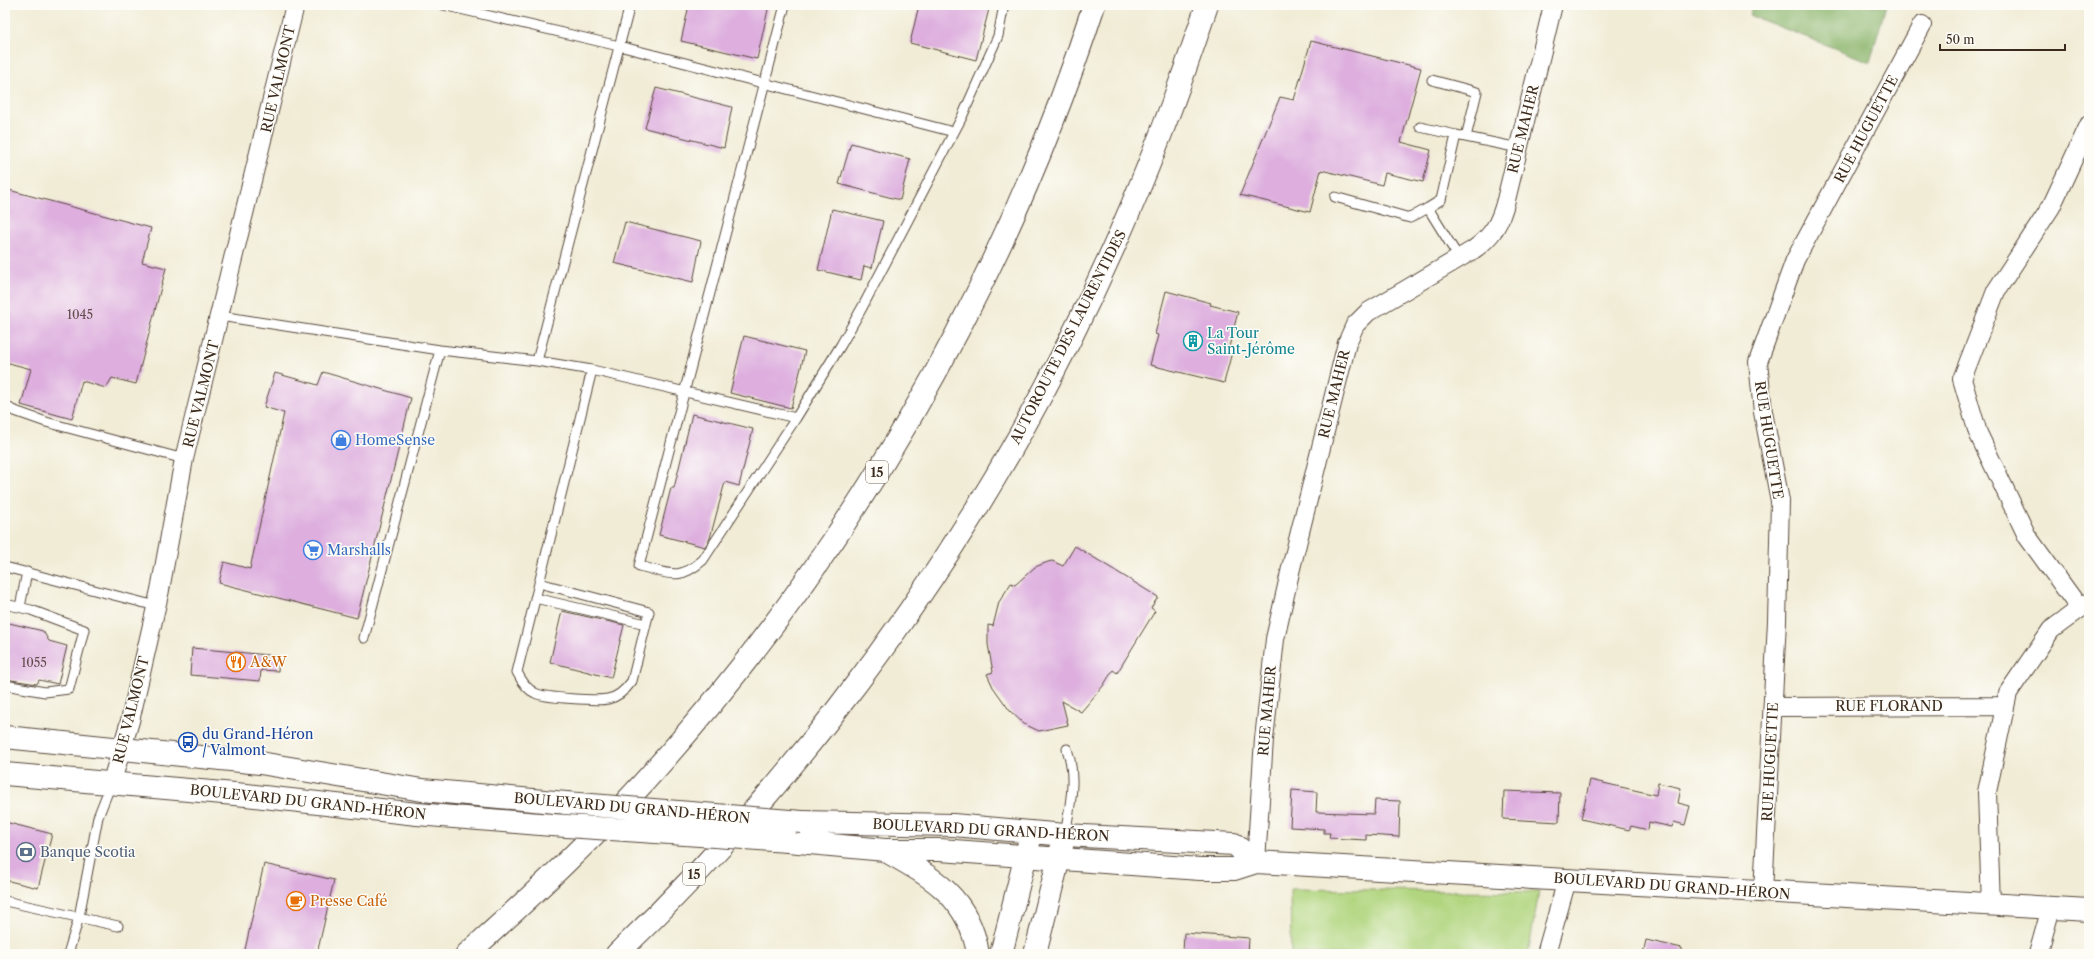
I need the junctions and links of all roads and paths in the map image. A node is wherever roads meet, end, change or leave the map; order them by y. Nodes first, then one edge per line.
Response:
1 (295, 5) edge
2 (443, 5) edge
3 (630, 5) edge
4 (785, 5) edge
5 (1004, 5) edge
6 (1094, 5) edge
7 (1207, 5) edge
8 (1553, 5) edge
9 (1922, 25) dead end
10 (619, 46) junction
11 (1432, 80) dead end
12 (765, 84) junction
13 (2089, 125) edge
14 (1420, 127) dead end
15 (954, 132) junction
16 (1456, 135) junction
17 (1466, 137) junction
18 (1519, 148) junction
19 (1335, 197) dead end
20 (1428, 208) junction
21 (1458, 258) junction
22 (220, 316) junction
23 (440, 350) junction
24 (537, 360) junction
25 (592, 370) junction
26 (684, 391) junction
27 (5, 405) edge
28 (796, 418) junction
29 (184, 459) junction
30 (5, 566) edge
31 (27, 572) junction
32 (539, 583) junction
33 (535, 598) junction
34 (5, 604) edge
35 (2084, 605) edge
36 (156, 606) junction
37 (20, 608) junction
38 (646, 624) junction
39 (364, 638) dead end
40 (5, 685) edge
41 (2005, 706) junction
42 (1773, 707) junction
43 (5, 737) edge
44 (122, 749) junction
45 (1067, 749) dead end
46 (5, 774) edge
47 (111, 784) junction
48 (1031, 832) junction
49 (1065, 835) junction
50 (885, 850) junction
51 (1026, 857) junction
52 (1059, 860) junction
53 (1256, 862) junction
54 (1567, 880) junction
55 (1763, 892) junction
56 (5, 901) edge
57 (1991, 905) junction
58 (2051, 908) junction
59 (2089, 910) edge
60 (79, 917) junction
61 (118, 926) dead end
62 (68, 954) edge
63 (467, 954) edge
64 (617, 954) edge
65 (978, 954) edge
66 (1001, 954) edge
67 (1035, 954) edge
68 (1546, 954) edge
69 (2038, 954) edge

1 - 22 street, RUE VALMONT
2 - 10 lane
3 - 10 lane
4 - 12 lane
5 - 15 lane
6 - 63 main road, 15
7 - 64 main road, AUTOROUTE DES LAURENTIDES / 15
8 - 18 street, RUE MAHER
9 - 42 street, RUE HUGUETTE
10 - 12 lane
10 - 24 lane
11 - 17 lane
12 - 15 lane
12 - 26 lane
13 - 35 street
14 - 16 lane
15 - 28 lane
16 - 17 lane
16 - 20 lane
17 - 18 lane
18 - 21 street, RUE MAHER
19 - 20 lane
20 - 21 lane
21 - 53 street, RUE MAHER
22 - 23 lane
22 - 29 street, RUE VALMONT
23 - 24 lane
23 - 39 lane
24 - 25 lane
25 - 26 lane
25 - 32 lane
26 - 28 lane
26 - 28 lane
27 - 29 lane
29 - 36 street, RUE VALMONT
30 - 31 lane
31 - 36 lane
31 - 37 lane
32 - 33 lane
32 - 38 lane
33 - 38 lane
33 - 38 lane
34 - 37 lane
35 - 41 street
36 - 44 street, RUE VALMONT
37 - 40 lane
41 - 42 street, RUE FLORAND
41 - 57 street
42 - 55 street, RUE HUGUETTE
43 - 44 main road, BOULEVARD DU GRAND-HÉRON
44 - 47 street, RUE VALMONT
44 - 48 main road, BOULEVARD DU GRAND-HÉRON, bridge
45 - 49 lane
46 - 47 main road, BOULEVARD DU GRAND-HÉRON
47 - 50 main road, BOULEVARD DU GRAND-HÉRON, bridge
47 - 60 lane
48 - 49 main road, BOULEVARD DU GRAND-HÉRON
48 - 51 main road
49 - 52 main road
49 - 53 main road, BOULEVARD DU GRAND-HÉRON
50 - 51 main road, BOULEVARD DU GRAND-HÉRON
50 - 65 main road
51 - 52 main road, BOULEVARD DU GRAND-HÉRON
51 - 66 main road
52 - 53 main road, BOULEVARD DU GRAND-HÉRON
52 - 67 main road
53 - 54 main road, BOULEVARD DU GRAND-HÉRON
54 - 55 main road, BOULEVARD DU GRAND-HÉRON
54 - 68 street
55 - 57 main road, BOULEVARD DU GRAND-HÉRON
56 - 60 lane
57 - 58 main road, BOULEVARD DU GRAND-HÉRON
58 - 59 main road, BOULEVARD DU GRAND-HÉRON
58 - 69 street
60 - 61 lane
60 - 62 lane

